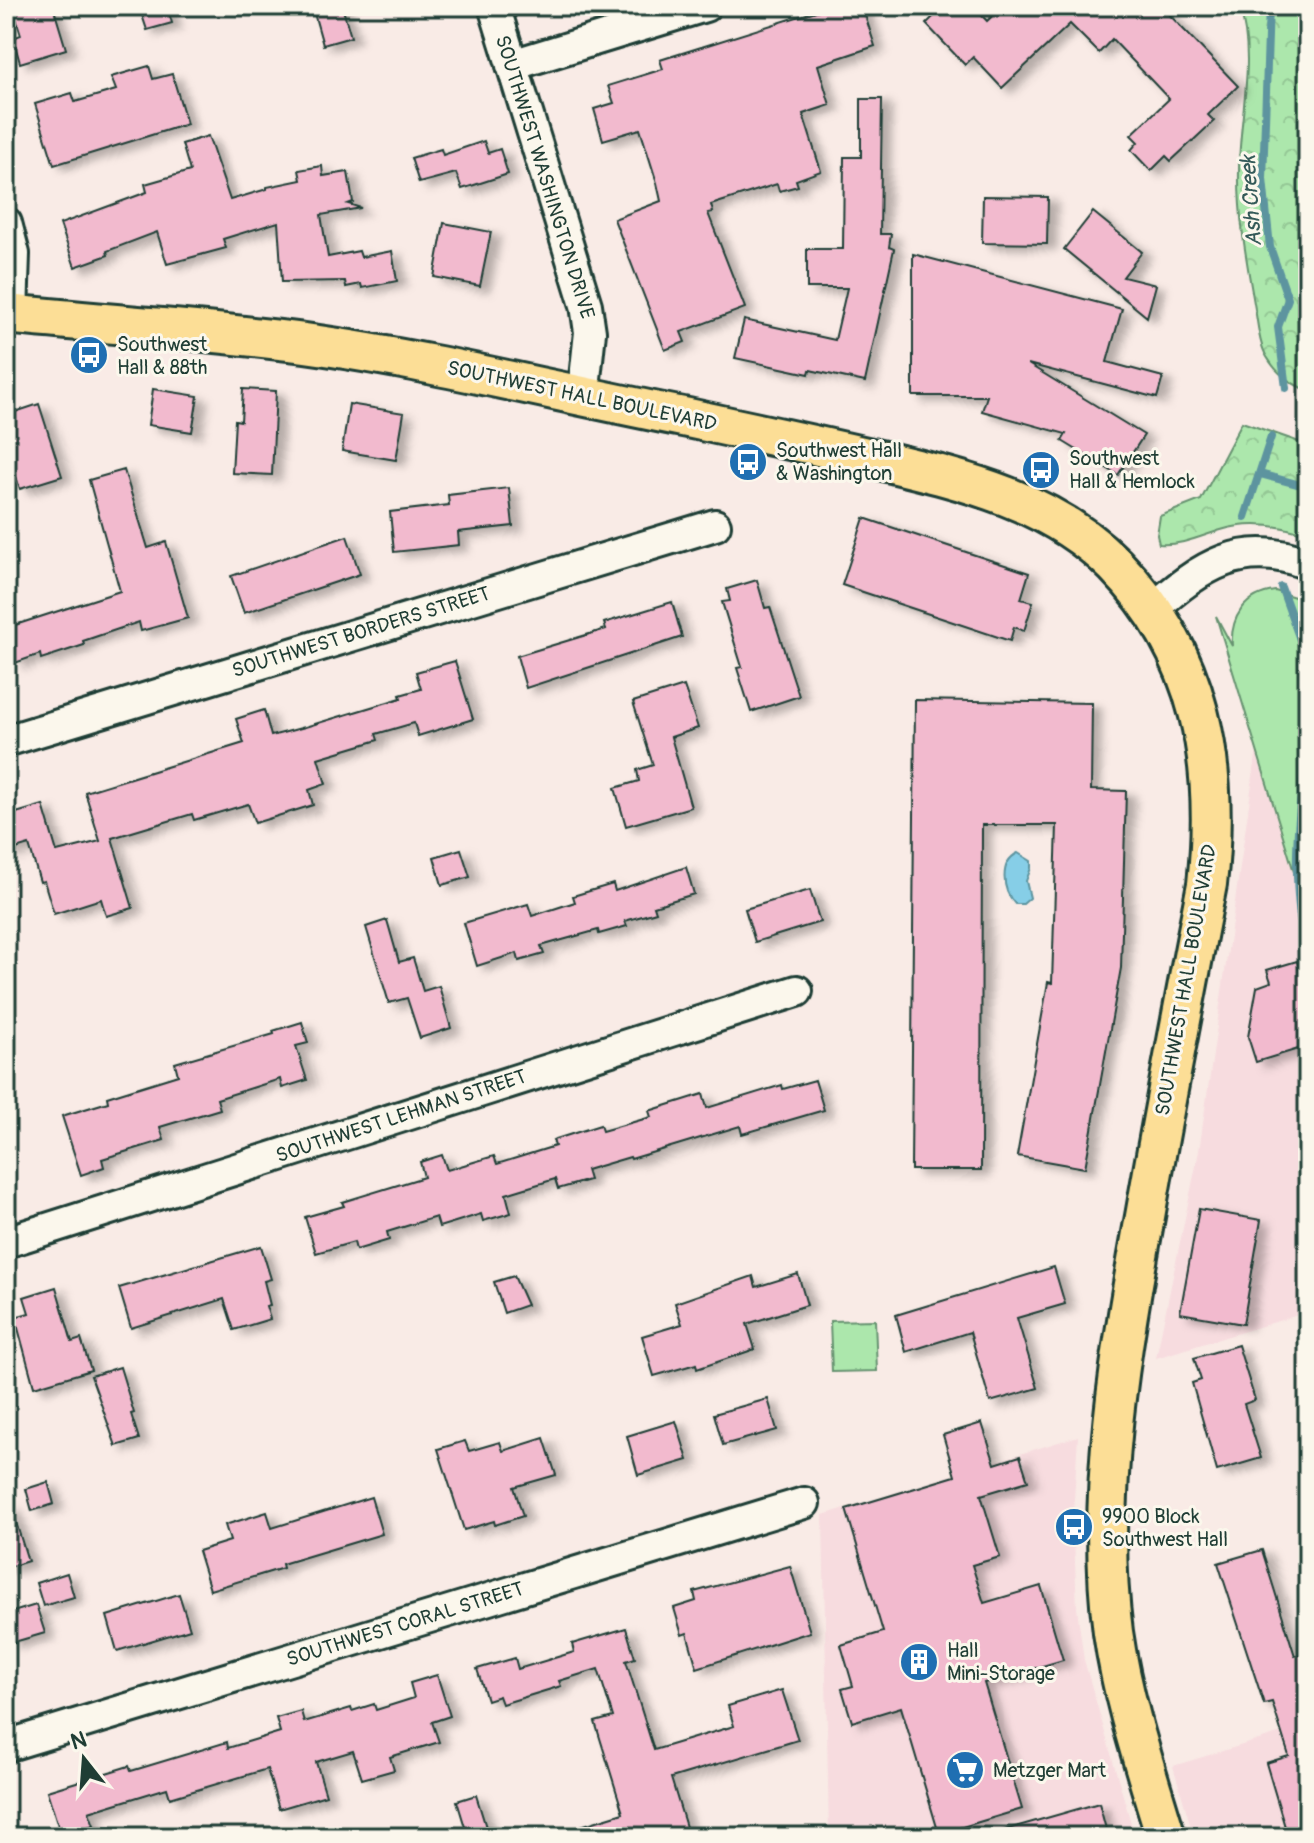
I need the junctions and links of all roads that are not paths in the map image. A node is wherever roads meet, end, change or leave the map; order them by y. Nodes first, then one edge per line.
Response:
1 (494, 6) edge
2 (705, 6) edge
3 (512, 65) junction
4 (6, 223) edge
5 (9, 314) edge
6 (583, 397) junction
7 (715, 525) dead end
8 (1308, 564) edge
9 (1153, 609) junction
10 (6, 741) edge
11 (797, 991) dead end
12 (6, 1242) edge
13 (804, 1503) dead end
14 (6, 1746) edge
15 (1166, 1837) edge

1 - 3 street, SOUTHWEST WASHINGTON DRIVE
2 - 3 street
3 - 6 street, SOUTHWEST WASHINGTON DRIVE
4 - 5 street
5 - 6 main road, SOUTHWEST HALL BOULEVARD
6 - 9 main road, SOUTHWEST HALL BOULEVARD
7 - 10 street, SOUTHWEST BORDERS STREET
8 - 9 street
9 - 15 main road, SOUTHWEST HALL BOULEVARD
11 - 12 street, SOUTHWEST LEHMAN STREET
13 - 14 street, SOUTHWEST CORAL STREET

